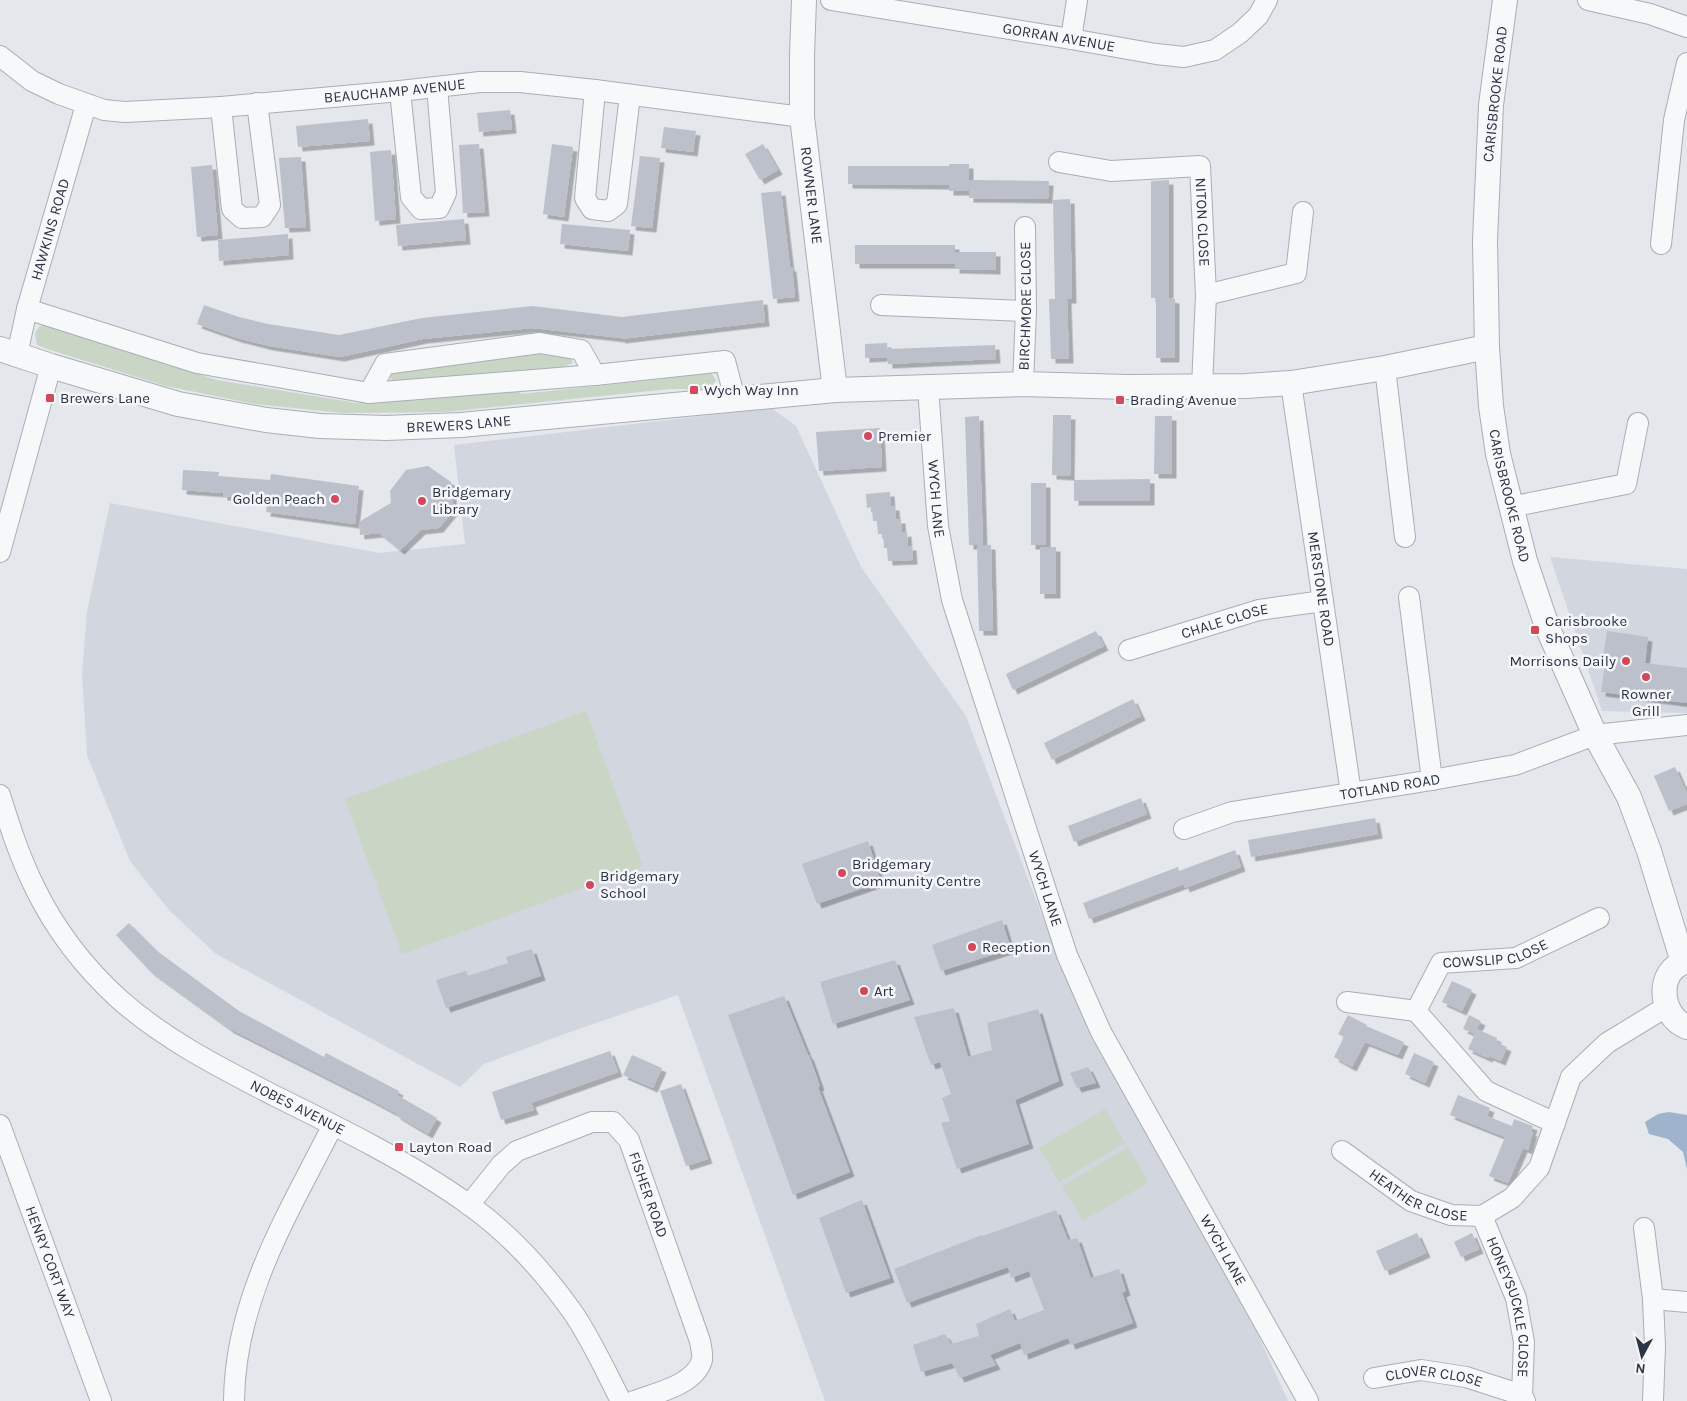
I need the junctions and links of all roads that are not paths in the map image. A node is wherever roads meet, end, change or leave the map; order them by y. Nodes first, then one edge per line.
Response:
1 (804, 0) edge
2 (831, 0) edge
3 (1077, 0) edge
4 (1267, 0) edge
5 (1505, 0) edge
6 (1588, 0) edge
7 (1687, 27) edge
8 (1071, 39) junction
9 (0, 56) edge
10 (1687, 63) edge
11 (437, 87) junction
12 (595, 90) junction
13 (400, 91) junction
14 (630, 94) junction
15 (257, 103) junction
16 (86, 105) junction
17 (221, 107) junction
18 (802, 117) junction
19 (1060, 162) dead end
20 (1303, 212) dead end
21 (1025, 228) dead end
22 (1661, 244) dead end
23 (1206, 295) junction
24 (881, 305) dead end
25 (27, 309) junction
26 (1026, 311) junction
27 (1488, 347) junction
28 (9, 352) edge
29 (50, 366) junction
30 (1385, 368) junction
31 (595, 375) junction
32 (1291, 383) junction
33 (1023, 384) junction
34 (928, 387) junction
35 (1202, 387) junction
36 (835, 390) junction
37 (370, 393) junction
38 (736, 399) junction
39 (1638, 423) dead end
40 (1510, 507) junction
41 (1405, 538) dead end
42 (0, 552) edge
43 (1409, 597) dead end
44 (1323, 601) junction
45 (1129, 650) dead end
46 (1687, 725) edge
47 (1595, 735) junction
48 (1432, 780) junction
49 (1351, 793) junction
50 (0, 795) edge
51 (1184, 829) dead end
52 (1600, 918) dead end
53 (1685, 962) edge
54 (1347, 1002) dead end
55 (1666, 1007) junction
56 (1416, 1011) junction
57 (1687, 1027) edge
58 (1556, 1123) junction
59 (0, 1124) edge
60 (333, 1125) junction
61 (1342, 1151) dead end
62 (469, 1205) junction
63 (1482, 1216) junction
64 (1644, 1228) dead end
65 (1653, 1299) junction
66 (1687, 1302) edge
67 (1374, 1378) dead end
68 (1523, 1398) edge
69 (101, 1401) edge
70 (234, 1401) edge
71 (621, 1401) edge
72 (634, 1401) edge
73 (1308, 1401) edge
74 (1653, 1401) edge

1 - 18 street, ROWNER LANE
2 - 8 street, GORRAN AVENUE
3 - 8 street
4 - 8 street, GORRAN AVENUE
5 - 27 street, CARISBROOKE ROAD
6 - 7 street
9 - 16 street, BEAUCHAMP AVENUE
10 - 22 street
11 - 12 street, BEAUCHAMP AVENUE
11 - 13 street, BEAUCHAMP AVENUE
11 - 13 street
12 - 14 street, BEAUCHAMP AVENUE
12 - 14 street
13 - 15 street, BEAUCHAMP AVENUE
14 - 18 street, BEAUCHAMP AVENUE
15 - 17 street, BEAUCHAMP AVENUE
15 - 17 street
16 - 17 street, BEAUCHAMP AVENUE
16 - 25 street, HAWKINS ROAD
18 - 36 street, ROWNER LANE
19 - 23 street, NITON CLOSE
20 - 23 street
21 - 26 street, BIRCHMORE CLOSE
23 - 35 street, NITON CLOSE
24 - 26 street
25 - 28 street, HAWKINS ROAD
25 - 37 street
26 - 33 street, BIRCHMORE CLOSE
27 - 30 street
27 - 40 street, CARISBROOKE ROAD
28 - 29 street, BREWERS LANE
29 - 38 street, BREWERS LANE
29 - 42 street
30 - 32 street
30 - 41 street
31 - 37 street
31 - 37 street
31 - 38 street
32 - 35 street
32 - 44 street, MERSTONE ROAD
33 - 34 street
33 - 35 street
34 - 36 street
34 - 73 street, WYCH LANE
36 - 38 street, BREWERS LANE
39 - 40 street
40 - 47 street, CARISBROOKE ROAD
43 - 48 street
44 - 45 street, CHALE CLOSE
44 - 49 street, MERSTONE ROAD
46 - 47 street, TOTLAND ROAD
47 - 48 street, TOTLAND ROAD
47 - 53 street, CARISBROOKE ROAD
48 - 49 street, TOTLAND ROAD
49 - 51 street, TOTLAND ROAD
50 - 60 street, NOBES AVENUE
52 - 56 street, COWSLIP CLOSE
53 - 55 street
54 - 56 street
55 - 57 street
55 - 58 street, HEATHER CLOSE
56 - 58 street
58 - 63 street, HEATHER CLOSE
59 - 69 street, HENRY CORT WAY
60 - 62 street, NOBES AVENUE
60 - 70 street
61 - 63 street, HEATHER CLOSE
62 - 71 street, NOBES AVENUE
62 - 72 street, FISHER ROAD
63 - 68 street, HONEYSUCKLE CLOSE
64 - 65 street
65 - 66 street
65 - 74 street
67 - 68 street, CLOVER CLOSE

